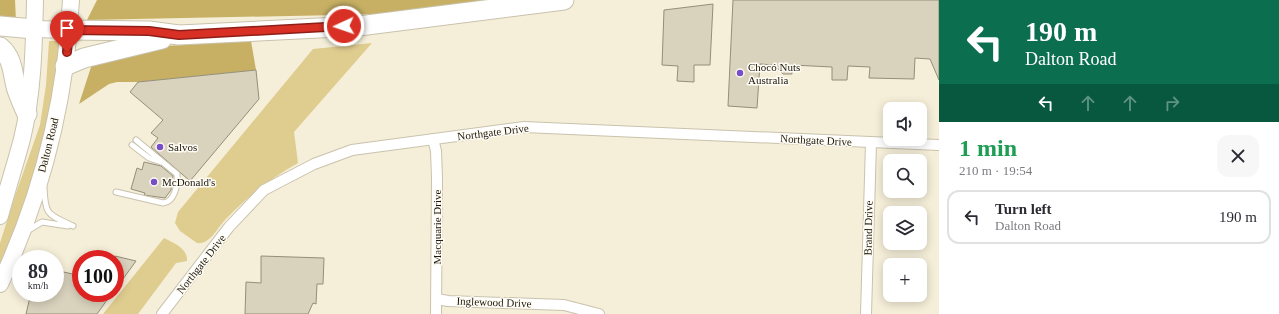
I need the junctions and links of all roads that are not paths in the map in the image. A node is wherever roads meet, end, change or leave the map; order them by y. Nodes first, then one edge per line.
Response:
1 (35, 0) edge
2 (71, 0) edge
3 (564, 0) edge
4 (0, 26) edge
5 (34, 29) junction
6 (69, 30) junction
7 (179, 35) junction
8 (0, 47) edge
9 (65, 66) junction
10 (26, 114) junction
11 (136, 140) dead end
12 (433, 140) junction
13 (871, 143) junction
14 (132, 144) dead end
15 (939, 145) edge
16 (162, 163) junction
17 (43, 169) junction
18 (116, 192) dead end
19 (0, 216) edge
20 (21, 236) junction
21 (0, 284) edge
22 (437, 299) junction
23 (162, 314) edge
24 (436, 314) edge
25 (599, 314) edge
26 (866, 314) edge

1 - 5 main road
2 - 6 main road, Dalton Road
3 - 7 highway
4 - 5 highway
5 - 6 main road
5 - 10 main road
6 - 7 highway
6 - 9 main road, Dalton Road
7 - 9 highway
8 - 10 highway
9 - 17 main road, Dalton Road
10 - 19 main road
11 - 16 lane
12 - 13 street, Northgate Drive
12 - 22 street, Macquarie Drive
12 - 23 street, Northgate Drive
13 - 15 street, Northgate Drive
13 - 26 street, Brand Drive
14 - 16 lane
16 - 18 lane
17 - 20 main road, Dalton Road
17 - 20 lane
20 - 21 main road, Dalton Road
22 - 24 street, Macquarie Drive
22 - 25 street, Inglewood Drive

